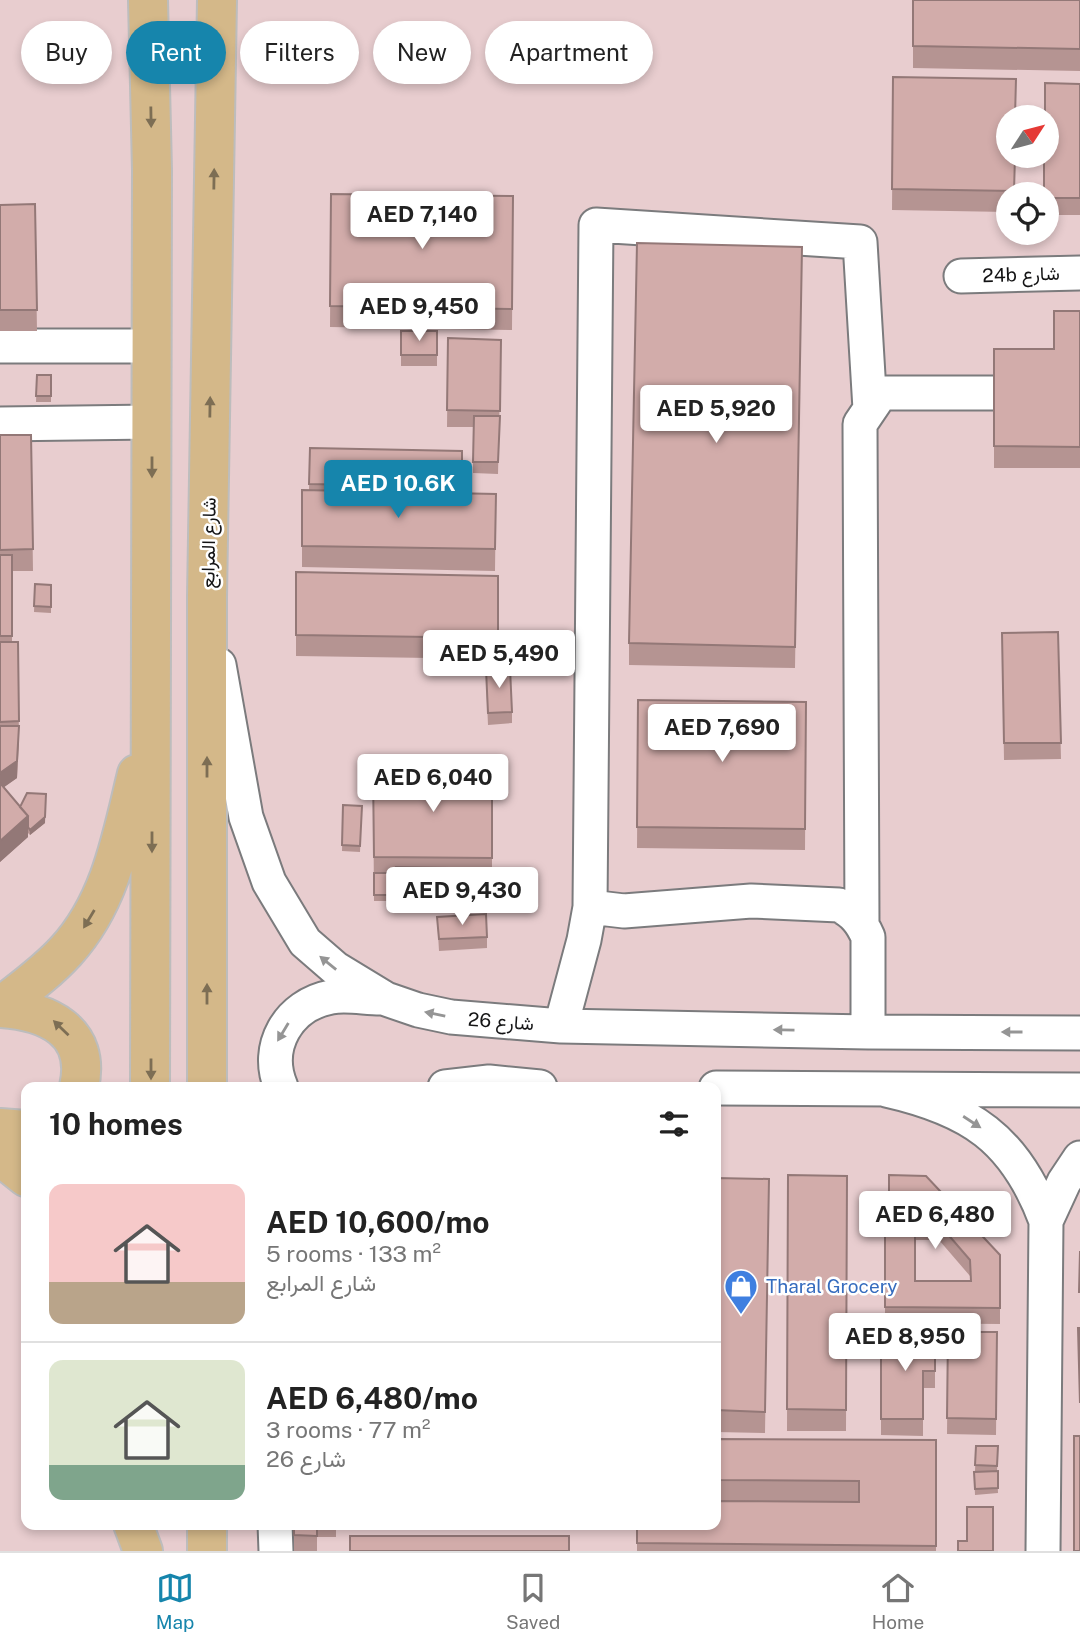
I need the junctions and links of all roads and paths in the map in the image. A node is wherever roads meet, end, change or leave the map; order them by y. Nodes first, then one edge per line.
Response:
1 (148, 0) edge
2 (217, 0) edge
3 (1080, 273) edge
4 (961, 276) dead end
5 (0, 346) edge
6 (152, 346) junction
7 (870, 409) junction
8 (1080, 415) edge
9 (152, 422) junction
10 (0, 424) edge
11 (207, 597) junction
12 (152, 714) junction
13 (590, 907) junction
14 (862, 923) junction
15 (386, 999) junction
16 (0, 1007) edge
17 (561, 1026) junction
18 (868, 1032) junction
19 (1080, 1033) edge
20 (79, 1082) edge
21 (150, 1082) edge
22 (207, 1082) edge
23 (279, 1082) edge
24 (721, 1088) edge
25 (886, 1090) junction
26 (1080, 1090) edge
27 (0, 1128) edge
28 (21, 1130) edge
29 (0, 1156) edge
30 (1080, 1158) edge
31 (21, 1173) edge
32 (1046, 1221) junction
33 (135, 1530) edge
34 (148, 1530) edge
35 (207, 1530) edge
36 (275, 1530) edge
37 (143, 1551) edge
38 (148, 1551) edge
39 (207, 1551) edge
40 (276, 1551) edge
41 (1043, 1551) edge

1 -> 6 main road
11 -> 2 main road, شارع المرابع
3 - 4 street, 24b شارع
5 - 6 street
6 - 9 main road
7 - 8 street
7 - 13 street
7 - 14 street
9 - 10 street
9 -> 12 main road
15 -> 11 street, شارع 26
22 -> 11 main road, شارع المرابع
12 -> 16 main road
12 -> 21 main road
13 - 14 street
13 - 17 street
14 - 18 street
17 -> 15 street, شارع 26
15 -> 23 street
20 -> 16 main road
18 -> 17 street, شارع 26
19 -> 18 street, شارع 26
24 - 25 street
25 - 26 street
25 -> 32 street
27 - 28 main road
29 - 31 main road
30 - 32 street
32 - 41 street
33 - 37 main road
34 - 38 main road
35 - 39 main road
36 - 40 street

